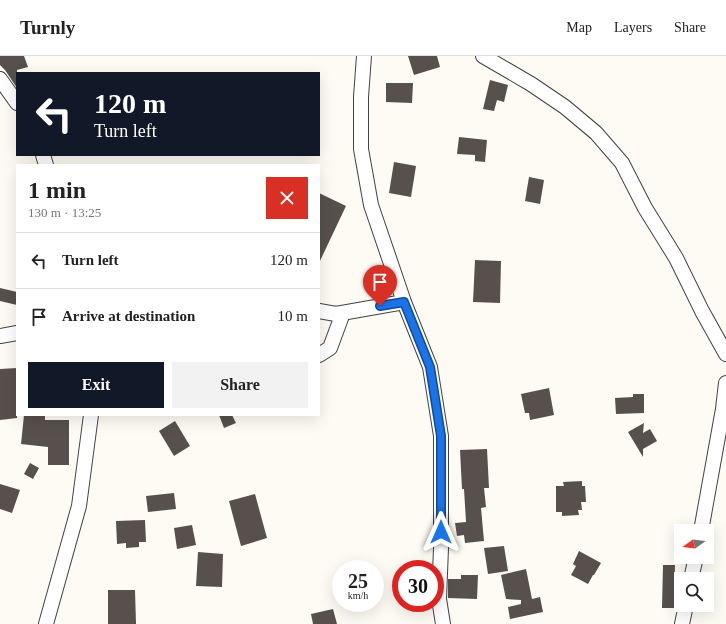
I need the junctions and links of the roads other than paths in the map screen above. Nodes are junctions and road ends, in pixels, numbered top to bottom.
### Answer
1 (364, 56) edge
2 (483, 56) edge
3 (0, 79) edge
4 (16, 102) edge
5 (404, 302) junction
6 (320, 311) edge
7 (344, 313) junction
8 (16, 333) edge
9 (0, 336) edge
10 (320, 354) edge
11 (726, 354) edge
12 (726, 383) edge
13 (725, 408) edge
14 (91, 416) edge
15 (702, 524) edge
16 (685, 612) edge
17 (46, 624) edge
18 (443, 624) edge
19 (682, 624) edge

1 - 5 street
2 - 11 street
3 - 4 street
5 - 7 street
5 - 18 street
6 - 7 street
7 - 10 street
8 - 9 street
12 - 13 street
13 - 15 street
14 - 17 street
16 - 19 street

